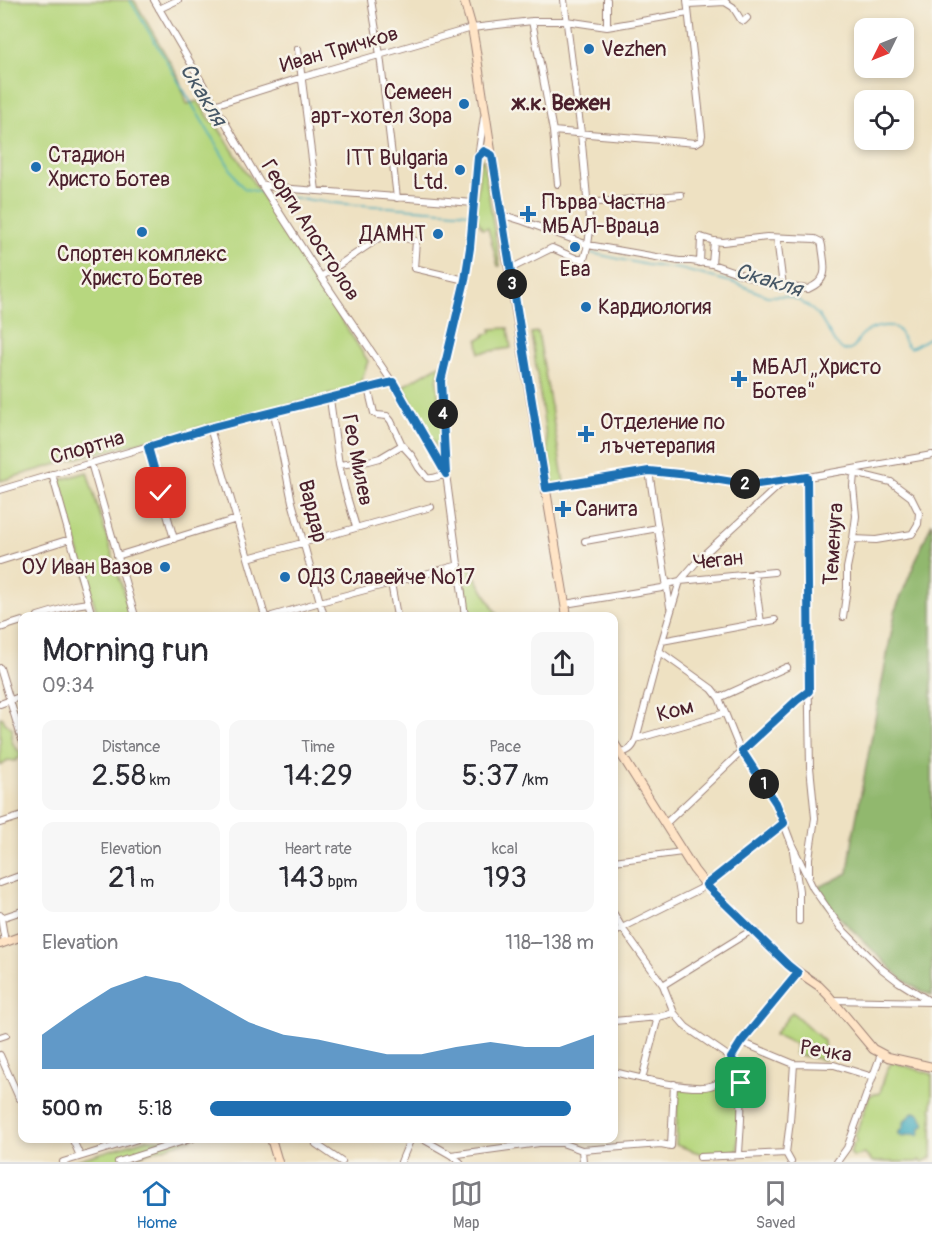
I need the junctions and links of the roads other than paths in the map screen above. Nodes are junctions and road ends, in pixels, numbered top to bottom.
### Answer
1 (154, 0) edge
2 (178, 0) edge
3 (371, 0) edge
4 (464, 0) edge
5 (564, 0) edge
6 (607, 0) edge
7 (725, 1) edge
8 (687, 2) edge
9 (159, 9) junction
10 (688, 13) junction
11 (747, 18) dead end
12 (532, 21) junction
13 (566, 21) junction
14 (607, 27) junction
15 (472, 28) junction
16 (298, 49) dead end
17 (380, 55) junction
18 (303, 77) junction
19 (214, 105) junction
20 (485, 108) junction
21 (552, 131) junction
22 (581, 133) junction
23 (492, 155) junction
24 (478, 157) junction
25 (558, 183) dead end
26 (261, 184) junction
27 (316, 191) junction
28 (681, 195) dead end
29 (397, 198) junction
30 (474, 203) junction
31 (586, 203) junction
32 (501, 217) junction
33 (777, 238) junction
34 (714, 241) junction
35 (588, 246) junction
36 (700, 263) junction
37 (712, 264) junction
38 (510, 269) junction
39 (321, 277) junction
40 (465, 280) junction
41 (783, 286) junction
42 (393, 382) junction
43 (368, 388) junction
44 (330, 399) junction
45 (274, 413) junction
46 (210, 428) junction
47 (402, 445) junction
48 (148, 447) junction
49 (932, 455) edge
50 (91, 463) junction
51 (339, 465) junction
52 (843, 470) junction
53 (649, 471) junction
54 (854, 472) junction
55 (52, 474) junction
56 (446, 474) junction
57 (807, 477) junction
58 (785, 480) junction
59 (546, 488) junction
60 (0, 490) edge
61 (430, 507) dead end
62 (237, 519) junction
63 (356, 527) junction
64 (658, 528) junction
65 (70, 539) junction
66 (174, 539) junction
67 (853, 539) junction
68 (585, 541) dead end
69 (303, 543) junction
70 (117, 556) junction
71 (248, 558) junction
72 (0, 561) edge
73 (459, 565) junction
74 (774, 572) dead end
75 (754, 573) junction
76 (680, 581) junction
77 (391, 583) junction
78 (667, 584) junction
79 (320, 602) junction
80 (87, 603) junction
81 (565, 604) junction
82 (671, 611) junction
83 (51, 612) edge
84 (90, 612) edge
85 (134, 612) edge
86 (264, 612) edge
87 (286, 612) edge
88 (323, 612) edge
89 (396, 612) edge
90 (465, 612) edge
91 (566, 612) edge
92 (843, 617) dead end
93 (775, 620) dead end
94 (18, 622) edge
95 (761, 623) junction
96 (0, 628) edge
97 (662, 640) junction
98 (659, 651) junction
99 (787, 667) dead end
100 (0, 668) edge
101 (809, 691) junction
102 (18, 697) edge
103 (719, 698) junction
104 (10, 700) junction
105 (0, 704) edge
106 (725, 713) junction
107 (18, 723) edge
108 (636, 740) junction
109 (742, 751) junction
110 (618, 755) edge
111 (618, 756) edge
112 (18, 817) edge
113 (0, 823) edge
114 (784, 823) junction
115 (665, 824) junction
116 (792, 845) junction
117 (682, 852) junction
118 (618, 860) edge
119 (18, 876) edge
120 (809, 879) junction
121 (0, 883) edge
122 (706, 885) junction
123 (18, 912) edge
124 (0, 916) edge
125 (618, 921) edge
126 (799, 921) dead end
127 (622, 928) junction
128 (618, 930) edge
129 (752, 930) junction
130 (18, 937) edge
131 (3, 943) edge
132 (798, 973) junction
133 (663, 985) junction
134 (832, 999) junction
135 (931, 1002) edge
136 (674, 1013) junction
137 (658, 1017) junction
138 (618, 1021) edge
139 (741, 1042) junction
140 (880, 1054) junction
141 (0, 1055) edge
142 (731, 1058) junction
143 (794, 1064) junction
144 (932, 1067) edge
145 (738, 1070) junction
146 (618, 1073) edge
147 (873, 1077) junction
148 (642, 1078) junction
149 (674, 1084) junction
150 (18, 1096) edge
151 (74, 1143) edge
152 (124, 1143) edge
153 (177, 1143) edge
154 (273, 1143) edge
155 (409, 1143) edge
156 (429, 1143) edge
157 (539, 1143) edge
158 (566, 1143) edge
159 (602, 1143) edge
160 (316, 1144) dead end
161 (602, 1148) junction
162 (582, 1150) junction
163 (786, 1153) junction
164 (739, 1154) junction
165 (451, 1155) junction
166 (80, 1156) junction
167 (700, 1157) dead end
168 (63, 1162) edge
169 (118, 1162) edge
170 (278, 1162) edge
171 (342, 1162) edge
172 (401, 1162) edge
173 (460, 1162) edge
174 (583, 1162) edge
175 (791, 1162) edge
176 (837, 1162) edge

1 - 9 street, Георги Апостолов
2 - 9 street
3 - 17 street
4 - 15 street
5 - 13 street
6 - 14 street
7 - 8 street
7 - 11 street
8 - 10 street
9 - 19 street, Георги Апостолов
10 - 14 street, Иван Тричков
10 - 22 street
12 - 13 street, Иван Тричков
12 - 15 street, Иван Тричков
12 - 21 street
13 - 14 street, Иван Тричков
13 - 22 street
15 - 17 street, Иван Тричков
15 - 20 street
16 - 18 street
17 - 18 street, Иван Тричков
17 - 29 street
18 - 19 street, Иван Тричков
18 - 27 street
19 - 26 street, Георги Апостолов
20 - 23 street
20 - 24 street
21 - 22 street
21 - 25 street
22 - 31 street
23 - 24 street
23 - 32 street
24 - 30 street
26 - 27 street
26 - 39 street, Георги Апостолов
27 - 29 street
28 - 31 street
29 - 30 street
30 - 40 street
31 - 35 street
32 - 35 street
32 - 38 street
33 - 34 street
33 - 41 street
33 - 41 street
34 - 36 street
34 - 37 street
35 - 36 street
35 - 38 street
36 - 37 street
37 - 41 street
38 - 59 street
39 - 40 street
39 - 42 street, Георги Апостолов
40 - 56 street
42 - 43 street, Спортна
42 - 56 street, Георги Апостолов
43 - 44 street, Спортна
43 - 47 street
44 - 45 street, Спортна
44 - 51 street, Гео Милев
45 - 46 street, Спортна
45 - 69 street, Вардар
46 - 48 street, Спортна
46 - 62 street
47 - 51 street
47 - 56 street
48 - 50 street, Спортна
48 - 66 street
49 - 52 street
50 - 55 street, Спортна
50 - 70 street
51 - 63 street, Гео Милев
52 - 54 street
52 - 57 street
53 - 58 street
53 - 59 street
53 - 64 street
54 - 67 street, Теменуга
54 - 67 street
55 - 60 street, Спортна
55 - 65 street
56 - 73 street
57 - 58 street
57 - 101 street
58 - 76 street
59 - 81 street
61 - 63 street
62 - 66 street
62 - 71 street
63 - 69 street
64 - 68 street
64 - 78 street
65 - 72 street
65 - 80 street
66 - 70 street
67 - 92 street, Теменуга
69 - 71 street
69 - 79 street, Вардар
70 - 85 street
71 - 86 street
73 - 77 street
73 - 90 street
74 - 75 street, Чеган
75 - 76 street, Чеган
75 - 95 street
76 - 78 street, Чеган
76 - 82 street
77 - 79 street
77 - 89 street
78 - 81 street, Чеган
78 - 82 street
79 - 87 street
79 - 88 street, Вардар
80 - 83 street
80 - 84 street
81 - 91 street
82 - 97 street
93 - 95 street
94 - 96 street
95 - 97 street
97 - 98 street
98 - 103 street
98 - 108 street
99 - 103 street
100 - 104 street
101 - 109 street
101 - 120 street
102 - 104 street
103 - 106 street
104 - 105 street
104 - 107 street
106 - 108 street, Ком
106 - 109 street
108 - 110 street
109 - 114 street
109 - 115 street
111 - 115 street
112 - 113 street
114 - 116 street
114 - 122 street
115 - 117 street
116 - 120 street
116 - 126 street
117 - 118 street
117 - 122 street
119 - 121 street
120 - 135 street
122 - 127 street
122 - 129 street
123 - 124 street
124 - 131 street
125 - 127 street
127 - 128 street
127 - 133 street
129 - 132 street
129 - 133 street
130 - 131 street
132 - 134 street
132 - 139 street
133 - 136 street
134 - 135 street
134 - 140 street
136 - 137 street
136 - 142 street
137 - 138 street
137 - 148 street
139 - 142 street
139 - 143 street, Речка
140 - 144 street
140 - 147 street
141 - 150 street
142 - 145 street
143 - 147 street, Речка
143 - 163 street
145 - 149 street
145 - 164 street
146 - 148 street
147 - 176 street
148 - 149 street
149 - 161 street
151 - 166 street
152 - 166 street
153 - 169 street
154 - 170 street
155 - 172 street
156 - 165 street
157 - 165 street
158 - 162 street
159 - 161 street
160 - 171 street
161 - 162 street
162 - 174 street
163 - 164 street
163 - 175 street
164 - 167 street
165 - 173 street
166 - 168 street

